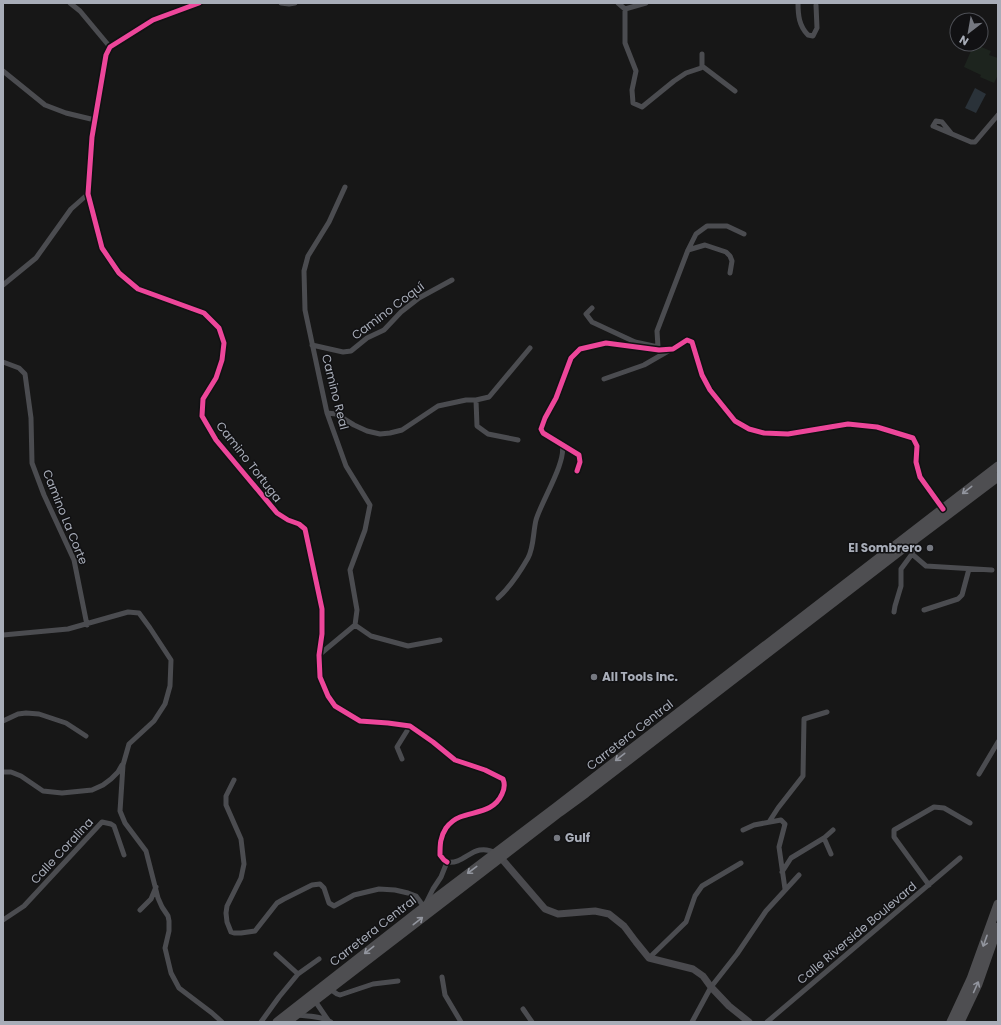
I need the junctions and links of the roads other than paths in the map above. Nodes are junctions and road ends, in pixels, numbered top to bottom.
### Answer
1 (70, 3) edge
2 (199, 3) edge
3 (281, 3) edge
4 (295, 3) edge
5 (618, 3) edge
6 (646, 3) edge
7 (798, 3) edge
8 (816, 5) dead end
9 (624, 9) junction
10 (110, 47) junction
11 (702, 54) dead end
12 (702, 66) junction
13 (3, 71) edge
14 (735, 91) dead end
15 (998, 115) edge
16 (95, 120) junction
17 (951, 133) dead end
18 (345, 187) dead end
19 (88, 194) junction
20 (744, 234) dead end
21 (688, 250) junction
22 (730, 273) dead end
23 (452, 280) dead end
24 (3, 285) edge
25 (592, 308) dead end
26 (312, 345) junction
27 (530, 348) dead end
28 (658, 348) junction
29 (673, 349) junction
30 (3, 362) edge
31 (604, 380) dead end
32 (476, 400) junction
33 (327, 413) junction
34 (518, 440) dead end
35 (562, 445) junction
36 (998, 466) edge
37 (577, 471) dead end
38 (998, 477) edge
39 (943, 509) junction
40 (917, 538) junction
41 (912, 554) junction
42 (968, 569) junction
43 (992, 570) dead end
44 (498, 598) dead end
45 (924, 610) dead end
46 (894, 612) dead end
47 (355, 624) junction
48 (87, 625) junction
49 (3, 635) edge
50 (440, 640) dead end
51 (319, 655) junction
52 (827, 712) dead end
53 (3, 721) edge
54 (410, 726) junction
55 (86, 736) dead end
56 (998, 742) edge
57 (402, 758) dead end
58 (123, 765) junction
59 (3, 772) edge
60 (978, 774) dead end
61 (234, 780) dead end
62 (769, 822) junction
63 (970, 823) dead end
64 (743, 830) dead end
65 (833, 830) dead end
66 (824, 838) junction
67 (831, 854) dead end
68 (124, 855) dead end
69 (498, 855) junction
70 (960, 858) dead end
71 (447, 862) junction
72 (741, 863) dead end
73 (782, 872) junction
74 (799, 875) dead end
75 (929, 885) junction
76 (156, 887) junction
77 (785, 890) junction
78 (998, 904) edge
79 (424, 907) junction
80 (140, 910) dead end
81 (3, 920) edge
82 (998, 927) edge
83 (276, 954) dead end
84 (649, 958) junction
85 (319, 959) dead end
86 (298, 974) junction
87 (442, 977) dead end
88 (398, 981) dead end
89 (711, 987) junction
90 (330, 989) junction
91 (315, 1001) junction
92 (523, 1009) dead end
93 (296, 1015) junction
94 (331, 1021) edge
95 (222, 1022) edge
96 (261, 1022) edge
97 (277, 1022) edge
98 (288, 1022) edge
99 (461, 1022) edge
100 (532, 1022) edge
101 (692, 1022) edge
102 (749, 1022) edge
103 (767, 1022) edge
104 (951, 1022) edge
105 (960, 1022) edge

1 - 10 street
2 - 10 street
3 - 4 street
5 - 9 street
6 - 9 street
7 - 8 street
9 - 12 street
10 - 16 street, Camino Tortuga
11 - 12 street
12 - 14 street
13 - 16 street
15 - 17 street
16 - 19 street, Camino Tortuga
18 - 26 street, Camino Real
19 - 24 street
19 - 51 street, Camino Tortuga
20 - 21 street
21 - 22 street
21 - 28 street
23 - 26 street, Camino Coquí
25 - 28 street
26 - 33 street, Camino Real
27 - 32 street
28 - 29 street
28 - 35 street
29 - 31 street
29 - 39 street
30 - 48 street, Camino La Corte
32 - 33 street
32 - 34 street
33 - 47 street, Camino Real
35 - 37 street
35 - 44 street
36 -> 39 highway, Carretera Central
38 - 40 highway, Carretera Central
39 -> 69 highway, Carretera Central
40 - 41 street
40 - 69 highway, Carretera Central
41 - 42 street
41 - 46 street
42 - 43 street
42 - 45 street
47 - 50 street
47 - 51 street
48 - 49 street
48 - 58 street
51 - 54 street, Camino Tortuga
52 - 62 street
53 - 55 street
54 - 57 street
54 - 71 street, Camino Tortuga
56 - 60 street
58 - 59 street
58 - 76 street
61 - 79 street
62 - 64 street
62 - 73 street
63 - 75 street
65 - 66 street
66 - 67 street
66 - 73 street
68 - 81 street, Calle Coralina
69 - 71 street
69 -> 79 highway, Carretera Central
69 - 84 street
90 -> 69 highway, Carretera Central
70 - 75 street, Calle Riverside Boulevard
71 - 79 street
72 - 84 street
73 - 77 street
74 - 77 street
75 - 103 street, Calle Riverside Boulevard
76 - 80 street
76 - 95 street
77 - 89 street
78 -> 104 highway
79 -> 97 highway, Carretera Central
105 -> 82 highway
83 - 86 street
84 - 89 street
85 - 86 street
86 - 96 street
87 - 99 street
88 - 90 street
89 - 101 street
89 - 102 street
90 - 91 highway, Carretera Central
91 - 93 highway, Carretera Central
91 - 94 street
92 - 100 street
93 - 94 street
93 - 98 highway, Carretera Central

